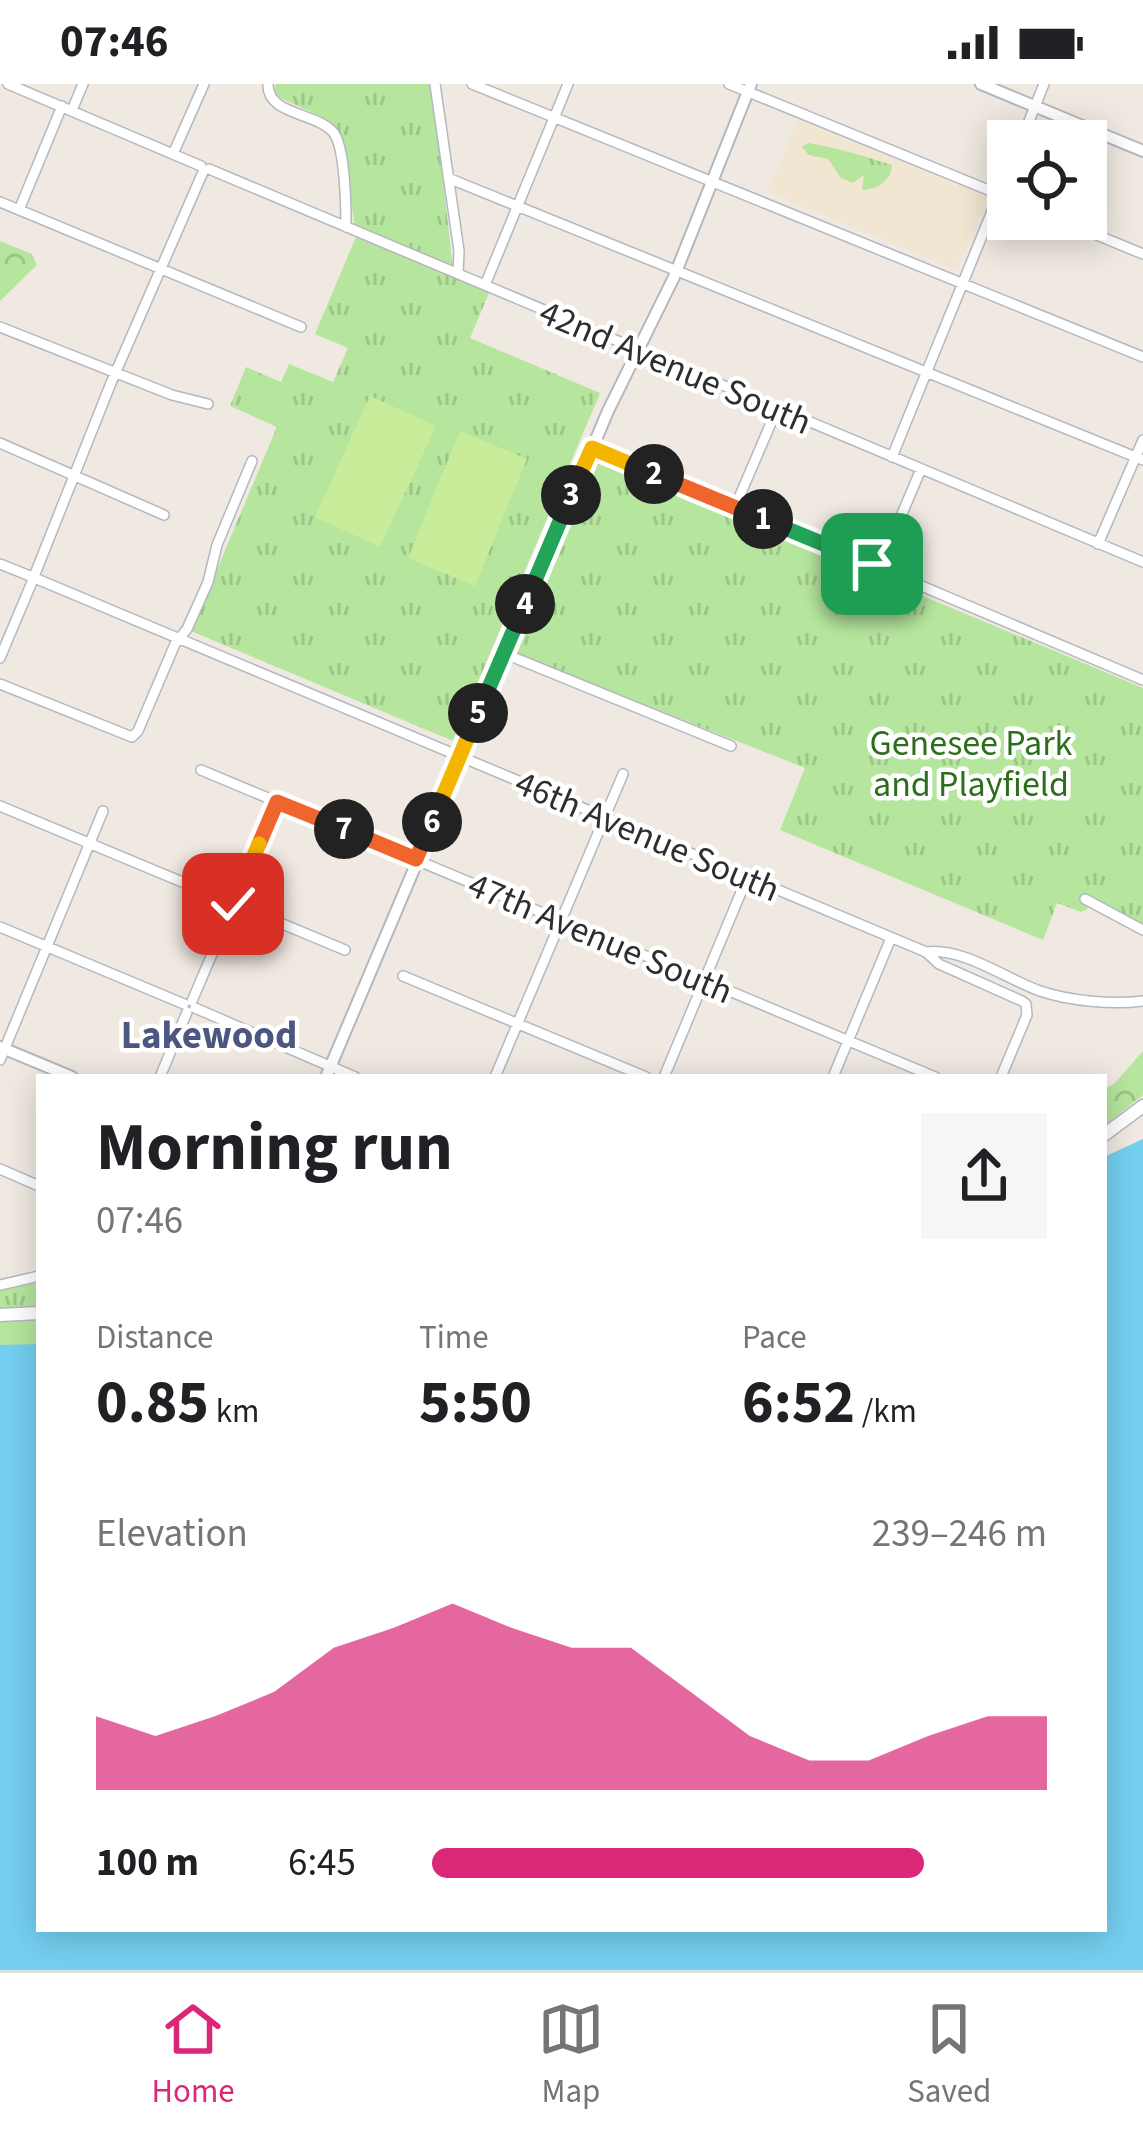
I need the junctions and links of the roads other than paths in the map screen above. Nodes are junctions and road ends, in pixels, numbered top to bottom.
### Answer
1 (8, 84) edge
2 (83, 84) edge
3 (203, 84) edge
4 (435, 84) edge
5 (472, 84) edge
6 (568, 84) edge
7 (729, 84) edge
8 (981, 84) edge
9 (1044, 84) edge
10 (750, 88) edge
11 (268, 89) edge
12 (1035, 106) junction
13 (67, 108) junction
14 (555, 116) junction
15 (1029, 120) edge
16 (1143, 151) edge
17 (173, 154) junction
18 (204, 169) junction
19 (448, 178) junction
20 (713, 181) junction
21 (987, 189) edge
22 (0, 202) edge
23 (518, 204) junction
24 (19, 210) junction
25 (346, 226) junction
26 (987, 231) edge
27 (1107, 239) edge
28 (1143, 254) edge
29 (162, 269) junction
30 (677, 270) junction
31 (458, 274) junction
32 (963, 283) junction
33 (485, 285) junction
34 (0, 327) edge
35 (302, 327) dead end
36 (639, 351) junction
37 (1143, 357) edge
38 (927, 373) junction
39 (117, 374) junction
40 (208, 404) dead end
41 (777, 410) junction
42 (1143, 440) edge
43 (0, 442) edge
44 (592, 448) junction
45 (892, 457) junction
46 (1139, 459) edge
47 (252, 461) dead end
48 (920, 469) junction
49 (75, 476) junction
50 (735, 507) junction
51 (164, 514) dead end
52 (1098, 544) junction
53 (1143, 562) edge
54 (0, 564) edge
55 (879, 565) junction
56 (34, 578) junction
57 (178, 639) junction
58 (503, 653) junction
59 (0, 658) edge
60 (1143, 680) edge
61 (0, 684) edge
62 (731, 746) dead end
63 (459, 756) junction
64 (201, 770) dead end
65 (623, 774) dead end
66 (277, 802) junction
67 (0, 806) edge
68 (103, 811) dead end
69 (604, 818) junction
70 (91, 844) junction
71 (416, 859) junction
72 (747, 878) junction
73 (1084, 899) dead end
74 (233, 904) junction
75 (561, 920) junction
76 (0, 927) edge
77 (1143, 930) edge
78 (891, 938) junction
79 (47, 946) junction
80 (345, 950) dead end
81 (926, 952) junction
82 (403, 976) dead end
83 (704, 980) junction
84 (1143, 1001) edge
85 (190, 1006) junction
86 (518, 1024) junction
87 (848, 1041) junction
88 (2, 1052) edge
89 (328, 1072) edge
90 (64, 1074) edge
91 (161, 1074) edge
92 (496, 1074) edge
93 (639, 1074) edge
94 (665, 1074) edge
95 (834, 1074) edge
96 (928, 1074) edge
97 (1002, 1074) edge
98 (1143, 1106) edge
99 (1107, 1133) edge
100 (0, 1169) edge
101 (36, 1185) edge
102 (36, 1277) edge
103 (0, 1285) edge
104 (36, 1312) edge
105 (0, 1315) edge

1 - 13 street, 42nd Avenue South
2 - 13 street
3 - 17 street
4 - 19 street
5 - 14 street
6 - 14 street
7 - 10 street
8 - 12 street
9 - 12 street
10 - 20 street
10 - 21 street
11 - 25 street
12 - 15 street
12 - 16 street
13 - 17 street, 42nd Avenue South
13 - 24 street
14 - 20 street
14 - 23 street
17 - 18 street, 42nd Avenue South
18 - 25 street, 42nd Avenue South
18 - 29 street
19 - 23 street
19 - 31 street
20 - 30 street
20 - 32 street
22 - 24 street
23 - 30 street
23 - 33 street
24 - 29 street
25 - 31 street, 42nd Avenue South
26 - 32 street
27 - 28 street
29 - 35 street
29 - 39 street
30 - 36 street
30 - 38 street
31 - 33 street, 42nd Avenue South
32 - 37 street
32 - 38 street
33 - 36 street, 42nd Avenue South
34 - 39 street
36 - 41 street, 42nd Avenue South
36 - 44 street
38 - 45 street
38 - 46 street
39 - 40 street
39 - 49 street
41 - 45 street, 42nd Avenue South
41 - 50 street
42 - 46 street
43 - 49 street
44 - 50 street
44 - 58 street
45 - 48 street, 42nd Avenue South
46 - 52 street
47 - 57 street
48 - 52 street, 42nd Avenue South
48 - 55 street
49 - 51 street
49 - 56 street
50 - 55 street
52 - 53 street, 42nd Avenue South
54 - 56 street, 46th Avenue South
55 - 60 street
56 - 57 street, 46th Avenue South
56 - 59 street
57 - 61 street
57 - 63 street, 46th Avenue South
58 - 62 street
58 - 63 street
63 - 69 street, 46th Avenue South
63 - 71 street
64 - 66 street, 47th Avenue South
65 - 69 street
66 - 71 street, 47th Avenue South
66 - 74 street
67 - 70 street
68 - 70 street
69 - 72 street, 46th Avenue South
69 - 75 street
70 - 74 street
70 - 79 street
71 - 75 street, 47th Avenue South
71 - 89 street
72 - 78 street, 46th Avenue South
72 - 83 street
73 - 77 street
74 - 80 street
74 - 85 street
75 - 83 street, 47th Avenue South
75 - 86 street
76 - 79 street
78 - 81 street, 46th Avenue South
78 - 87 street
79 - 85 street
79 - 88 street
81 - 84 street, 46th Avenue South
81 - 97 street, 46th Avenue South
82 - 86 street
83 - 87 street, 47th Avenue South
83 - 94 street
85 - 89 street
85 - 91 street
86 - 92 street
86 - 93 street
87 - 95 street
87 - 96 street, 47th Avenue South
88 - 90 street
98 - 99 main road
100 - 101 street
102 - 103 street
104 - 105 main road

